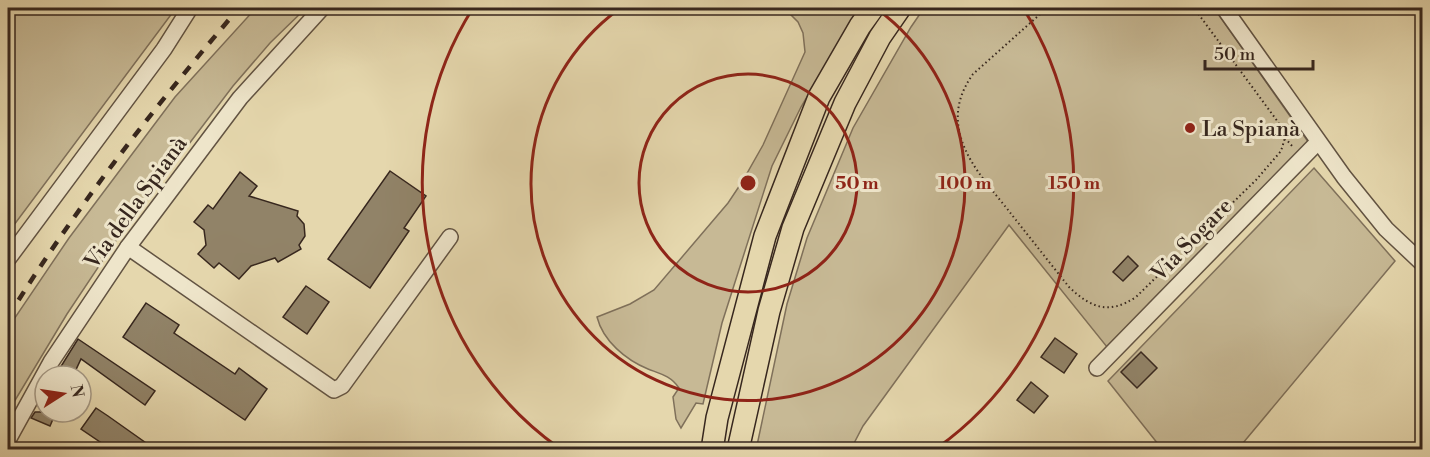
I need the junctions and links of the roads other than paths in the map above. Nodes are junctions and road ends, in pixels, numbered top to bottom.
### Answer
1 (190, 8) edge
2 (322, 8) edge
3 (873, 8) edge
4 (900, 8) edge
5 (1224, 8) edge
6 (1318, 142) junction
7 (450, 237) dead end
8 (128, 247) junction
9 (8, 259) edge
10 (1422, 263) edge
11 (768, 311) junction
12 (1097, 368) dead end
13 (8, 440) edge
14 (712, 450) edge
15 (738, 450) edge
16 (746, 450) edge

1 - 9 street
2 - 8 street, Via della Spianà
3 - 14 highway
4 - 11 highway
5 - 6 street
6 - 10 street
6 - 12 street, Via Sogare
7 - 8 street
8 - 13 street, Via della Spianà
11 - 15 highway
11 - 16 highway

